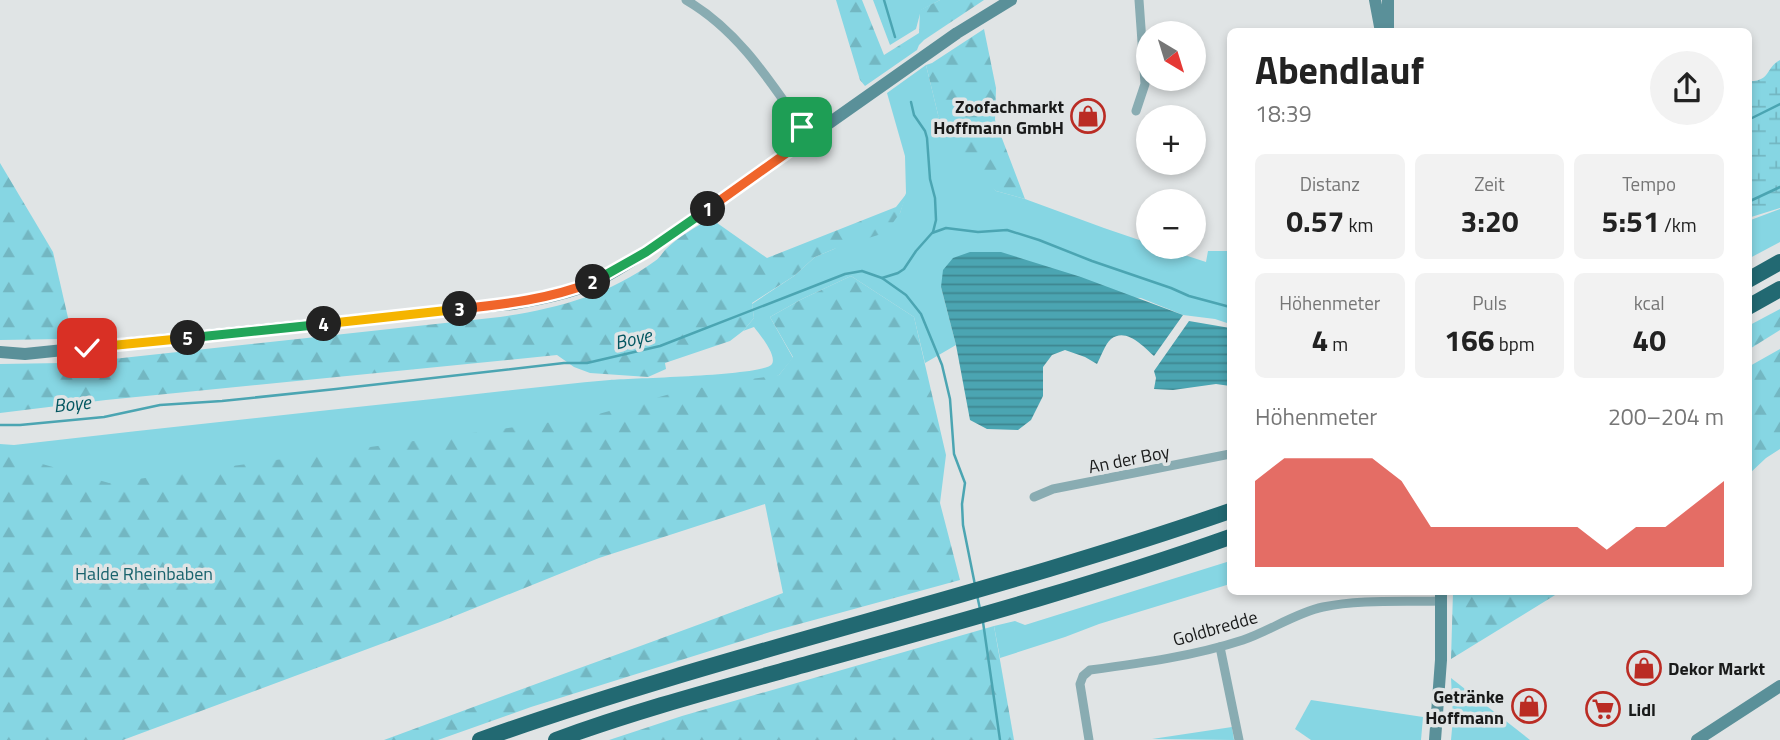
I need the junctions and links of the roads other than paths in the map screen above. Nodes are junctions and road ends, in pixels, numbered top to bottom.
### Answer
1 (686, 0) edge
2 (1011, 0) edge
3 (1139, 0) edge
4 (1375, 0) edge
5 (1388, 0) edge
6 (1380, 28) edge
7 (1388, 28) edge
8 (1138, 105) edge
9 (809, 137) junction
10 (1780, 262) edge
11 (1752, 278) edge
12 (1780, 289) edge
13 (1752, 305) edge
14 (0, 352) edge
15 (1227, 455) edge
16 (1034, 497) dead end
17 (1227, 512) edge
18 (1227, 538) edge
19 (1441, 596) edge
20 (1220, 647) junction
21 (1780, 686) edge
22 (480, 740) edge
23 (555, 740) edge
24 (1088, 740) edge
25 (1239, 740) edge
26 (1435, 740) edge
27 (1697, 740) edge

1 - 9 street
2 - 9 street
3 - 8 street
4 - 6 street
5 - 7 street
9 - 14 street
10 - 11 highway
12 - 13 highway
15 - 16 street, An der Boy
17 - 22 highway
18 - 23 highway
19 - 20 street, Goldbredde
19 - 26 street
20 - 24 street, Goldbredde
20 - 25 street
21 - 27 street

